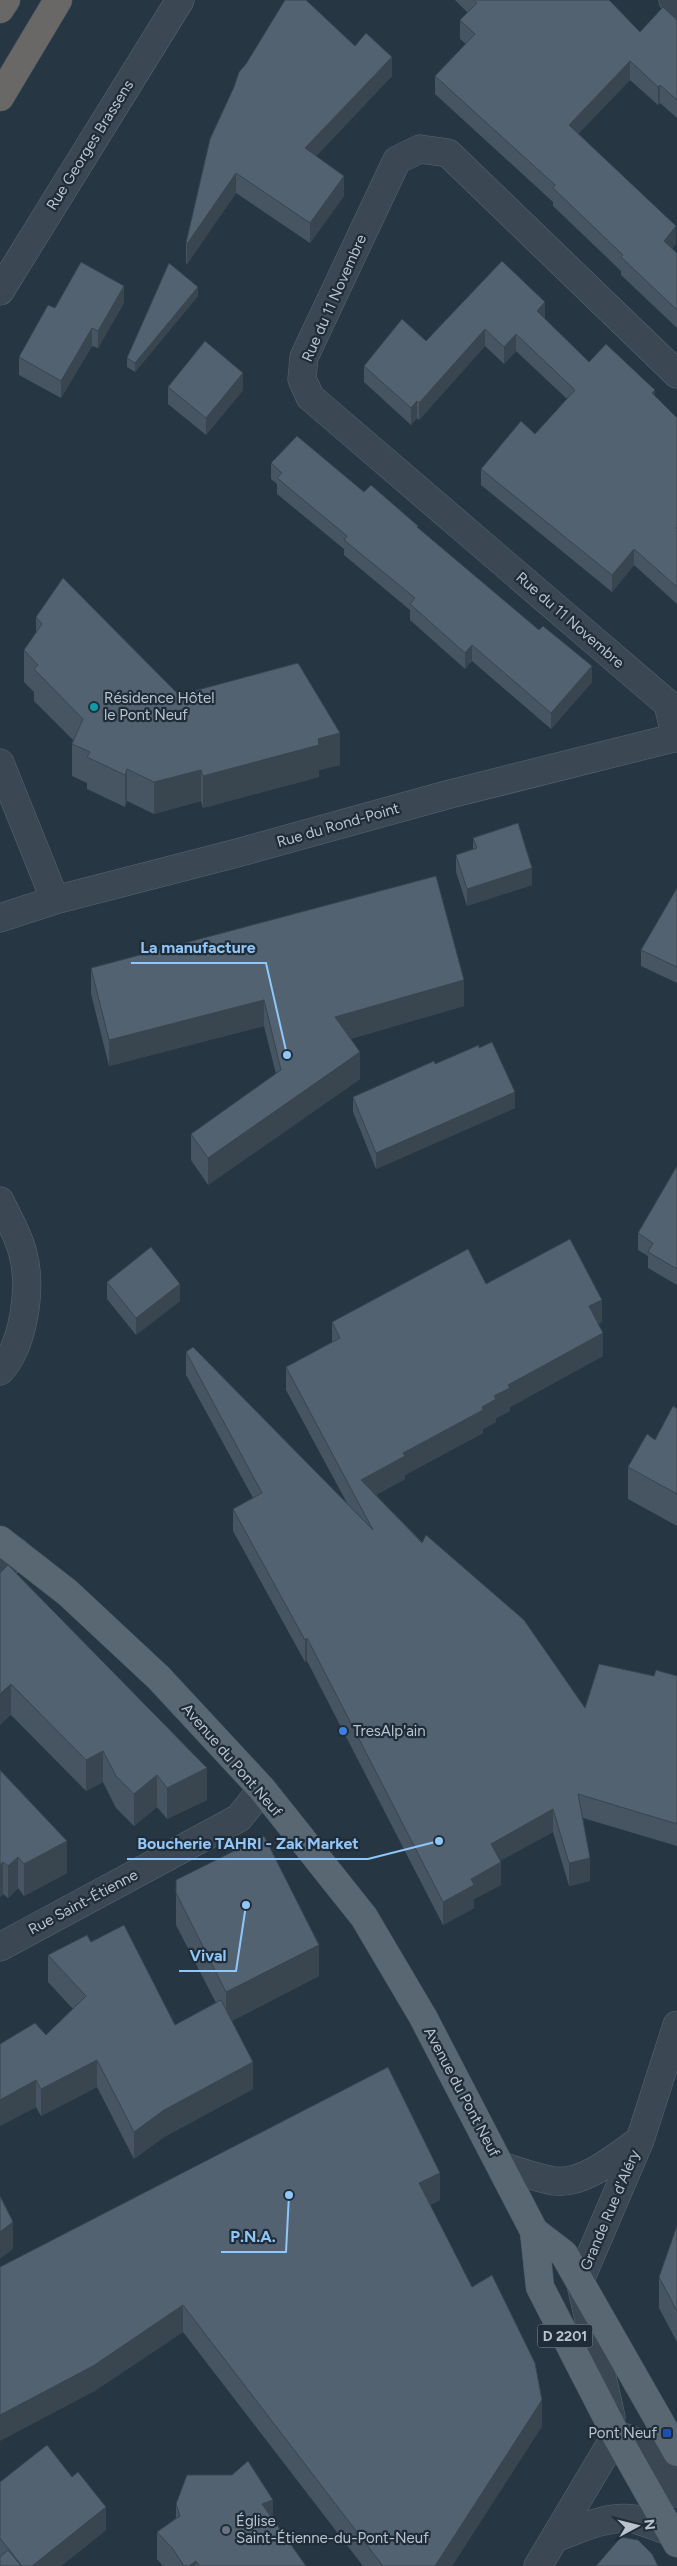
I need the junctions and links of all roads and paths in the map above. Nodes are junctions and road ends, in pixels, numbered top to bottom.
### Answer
1 (6, 0) edge
2 (58, 0) edge
3 (180, 0) edge
4 (673, 0) edge
5 (677, 4) edge
6 (0, 8) edge
7 (0, 96) edge
8 (0, 291) edge
9 (677, 374) edge
10 (676, 737) edge
11 (0, 763) edge
12 (55, 900) junction
13 (0, 918) edge
14 (0, 1201) edge
15 (0, 1371) edge
16 (5, 1554) edge
17 (262, 1789) junction
18 (0, 1947) edge
19 (677, 2025) edge
20 (640, 2140) junction
21 (501, 2166) junction
22 (534, 2231) junction
23 (580, 2280) junction
24 (616, 2435) junction
25 (677, 2452) edge
26 (677, 2493) edge
27 (555, 2538) junction
28 (674, 2538) edge
29 (538, 2566) edge

1 - 6 highway
2 - 7 highway
3 - 8 street, Rue Georges Brassens
4 - 5 street
9 - 10 street, Rue du 11 Novembre
10 - 12 street, Rue du Rond-Point
11 - 12 street
12 - 13 street, Rue du Rond-Point
14 - 15 street
16 - 17 main road, Avenue du Pont Neuf / D 2201
17 - 18 street, Rue Saint-Étienne
17 - 21 main road, Avenue du Pont Neuf / D 2201
19 - 20 street, Grande Rue d'Aléry
20 - 21 street, Grande Rue d'Aléry
20 - 23 street, Grande Rue d'Aléry
21 - 22 main road, Avenue du Pont Neuf / D 2201
22 - 23 main road, Avenue du Pont Neuf / D 2201
22 - 24 main road, Avenue du Pont Neuf / D 2201
23 - 24 street, Avenue du Pont Neuf
23 - 25 main road, Avenue du Pont Neuf / D 2201
24 - 26 street
24 - 27 street
24 - 28 main road, Avenue du Pont Neuf / D 2201
27 - 28 street
27 - 29 street

